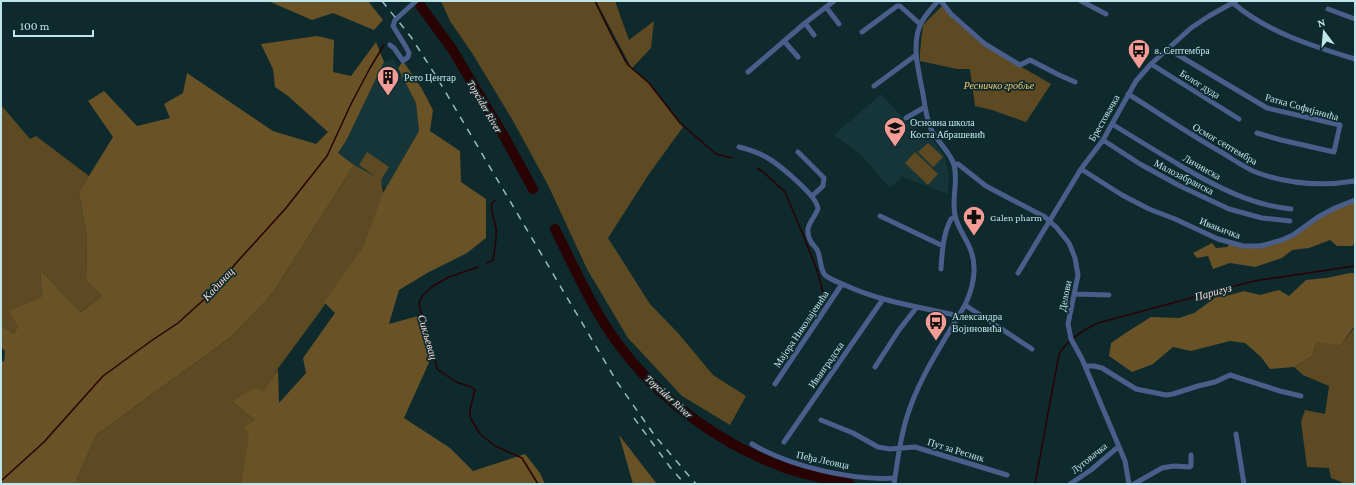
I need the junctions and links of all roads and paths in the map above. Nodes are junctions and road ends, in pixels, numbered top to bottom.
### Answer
1 (416, 1) edge
2 (834, 1) edge
3 (940, 1) edge
4 (1080, 1) edge
5 (1235, 2) edge
6 (826, 7) junction
7 (1328, 9) dead end
8 (1106, 14) dead end
9 (1355, 19) edge
10 (805, 23) junction
11 (839, 24) dead end
12 (920, 24) junction
13 (862, 32) dead end
14 (814, 35) dead end
15 (784, 41) junction
16 (390, 45) dead end
17 (1168, 49) junction
18 (916, 55) junction
19 (798, 57) dead end
20 (1355, 59) edge
21 (1151, 64) junction
22 (748, 72) dead end
23 (1076, 82) dead end
24 (874, 86) dead end
25 (1128, 94) junction
26 (925, 107) junction
27 (906, 118) dead end
28 (1239, 119) dead end
29 (1112, 124) junction
30 (1257, 132) dead end
31 (1103, 140) junction
32 (739, 147) dead end
33 (798, 152) dead end
34 (954, 164) junction
35 (1081, 169) junction
36 (1355, 181) edge
37 (812, 196) junction
38 (1355, 200) edge
39 (1291, 209) dead end
40 (880, 216) dead end
41 (955, 217) junction
42 (1050, 220) junction
43 (1290, 221) dead end
44 (943, 246) junction
45 (941, 269) dead end
46 (1018, 273) dead end
47 (842, 284) junction
48 (1075, 294) junction
49 (1109, 295) dead end
50 (883, 299) junction
51 (965, 305) junction
52 (917, 306) junction
53 (958, 316) junction
54 (1032, 348) dead end
55 (1085, 366) junction
56 (875, 367) dead end
57 (775, 384) dead end
58 (1301, 396) dead end
59 (821, 420) dead end
60 (1236, 434) dead end
61 (784, 442) dead end
62 (752, 444) dead end
63 (1118, 447) junction
64 (900, 448) junction
65 (1191, 455) dead end
66 (1007, 475) dead end
67 (895, 481) edge
68 (1070, 484) edge
69 (1129, 484) edge
70 (1134, 484) edge
71 (1244, 484) edge

1 - 16 street
2 - 6 street
3 - 12 street
3 - 23 street
4 - 8 street
5 - 17 street, Брестовачка
5 - 20 street
6 - 10 street
6 - 11 street
7 - 9 street
10 - 14 street
10 - 15 street
12 - 13 street
12 - 18 street
15 - 19 street
15 - 22 street
17 - 21 street, Брестовачка
17 - 30 street, Ратка Софијанића
18 - 24 street
18 - 26 street
21 - 25 street, Брестовачка
21 - 28 street, Белог дуда
25 - 29 street, Брестовачка
25 - 36 street, Осмог септембра
26 - 27 street
26 - 34 street
29 - 31 street, Брестовачка
29 - 39 street, Личинска
31 - 35 street, Брестовачка
31 - 43 street, Малозабранска
32 - 37 street
33 - 37 street
34 - 41 street
34 - 42 street, Делови
35 - 38 street, Ивањичка
35 - 42 street, Брестовачка
37 - 47 street
40 - 44 street
41 - 44 street
41 - 51 street
42 - 46 street, Брестовачка
42 - 48 street, Делови
44 - 45 street
47 - 50 street
47 - 57 street, Мајора Николајевића
48 - 49 street
48 - 55 street, Делови
50 - 52 street
50 - 61 street, Иванградска
51 - 53 street
51 - 54 street
52 - 53 street
52 - 56 street
53 - 64 street
55 - 58 street
55 - 63 street, Делови
59 - 64 street, Пут за Ресник
60 - 71 street
62 - 67 street, Пеђа Леовца
63 - 68 street, Луговачка
63 - 69 street, Делови
64 - 66 street, Пут за Ресник
64 - 67 street
65 - 70 street

